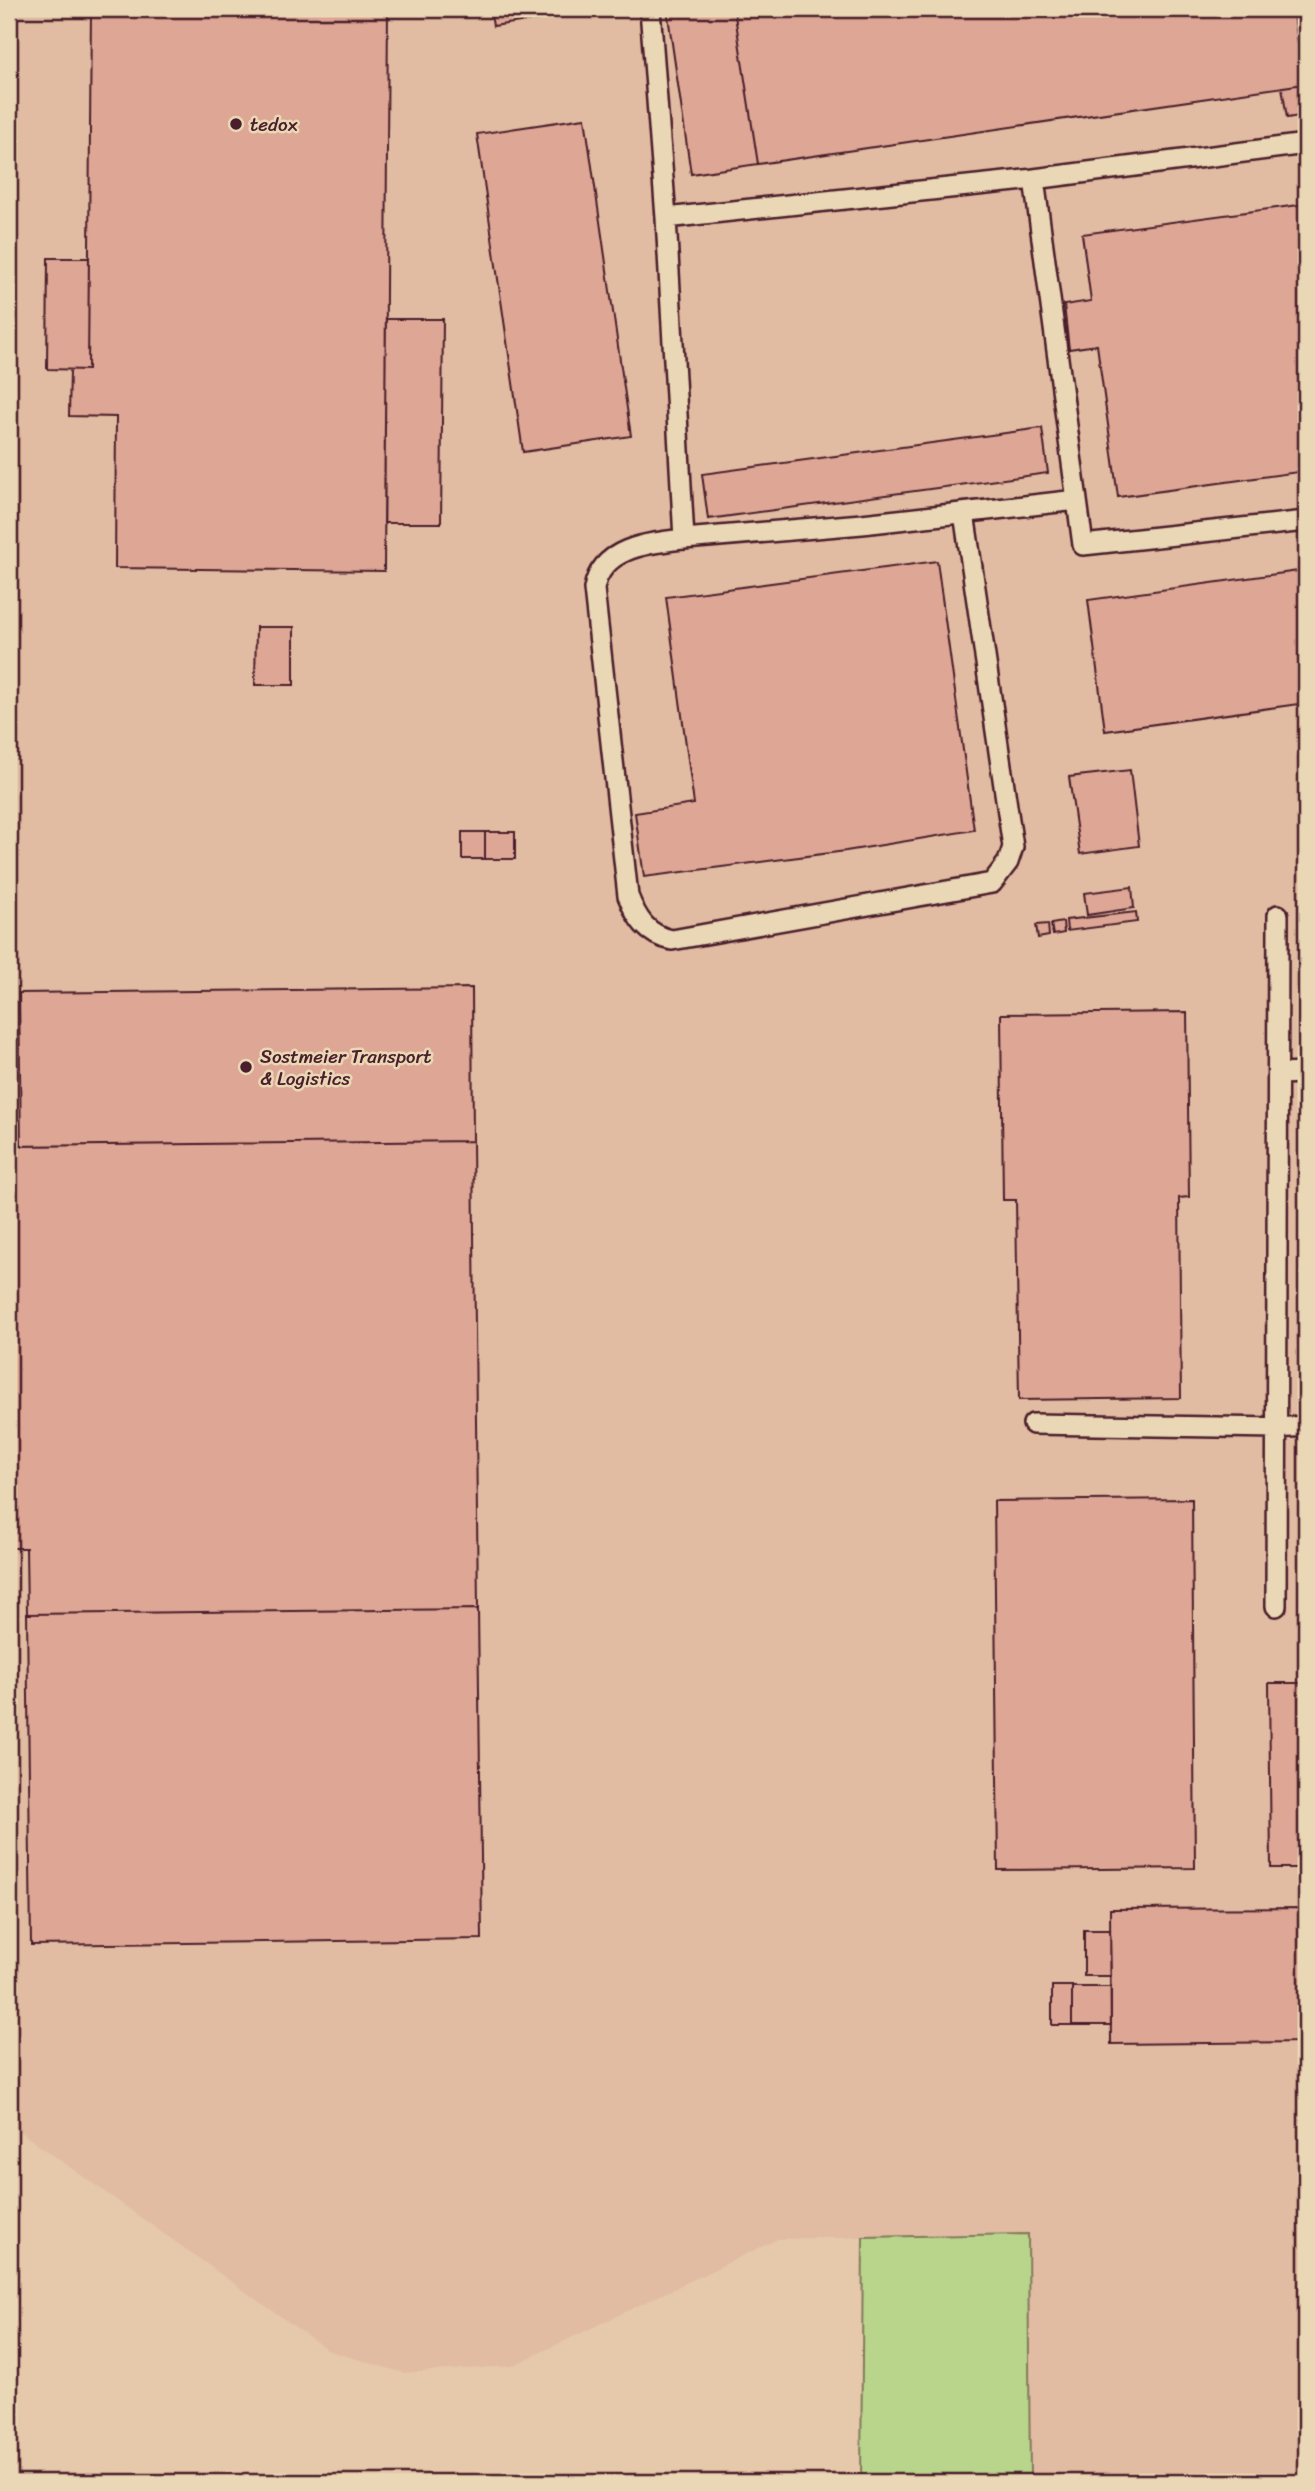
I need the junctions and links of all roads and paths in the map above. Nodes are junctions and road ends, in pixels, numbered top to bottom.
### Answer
1 (650, 9) edge
2 (1306, 144) edge
3 (1034, 179) junction
4 (666, 218) junction
5 (1077, 500) junction
6 (964, 513) junction
7 (1306, 521) edge
8 (684, 539) junction
9 (1279, 915) dead end
10 (1306, 1073) edge
11 (1278, 1074) junction
12 (1032, 1424) dead end
13 (1306, 1426) edge
14 (1277, 1428) junction
15 (1276, 1606) dead end

1 - 4 lane
2 - 3 lane
3 - 4 lane
3 - 5 lane
4 - 8 lane
5 - 6 lane
5 - 7 lane
6 - 8 lane
6 - 8 lane
9 - 11 lane
10 - 11 lane
11 - 14 lane
12 - 14 lane
13 - 14 lane
14 - 15 lane

